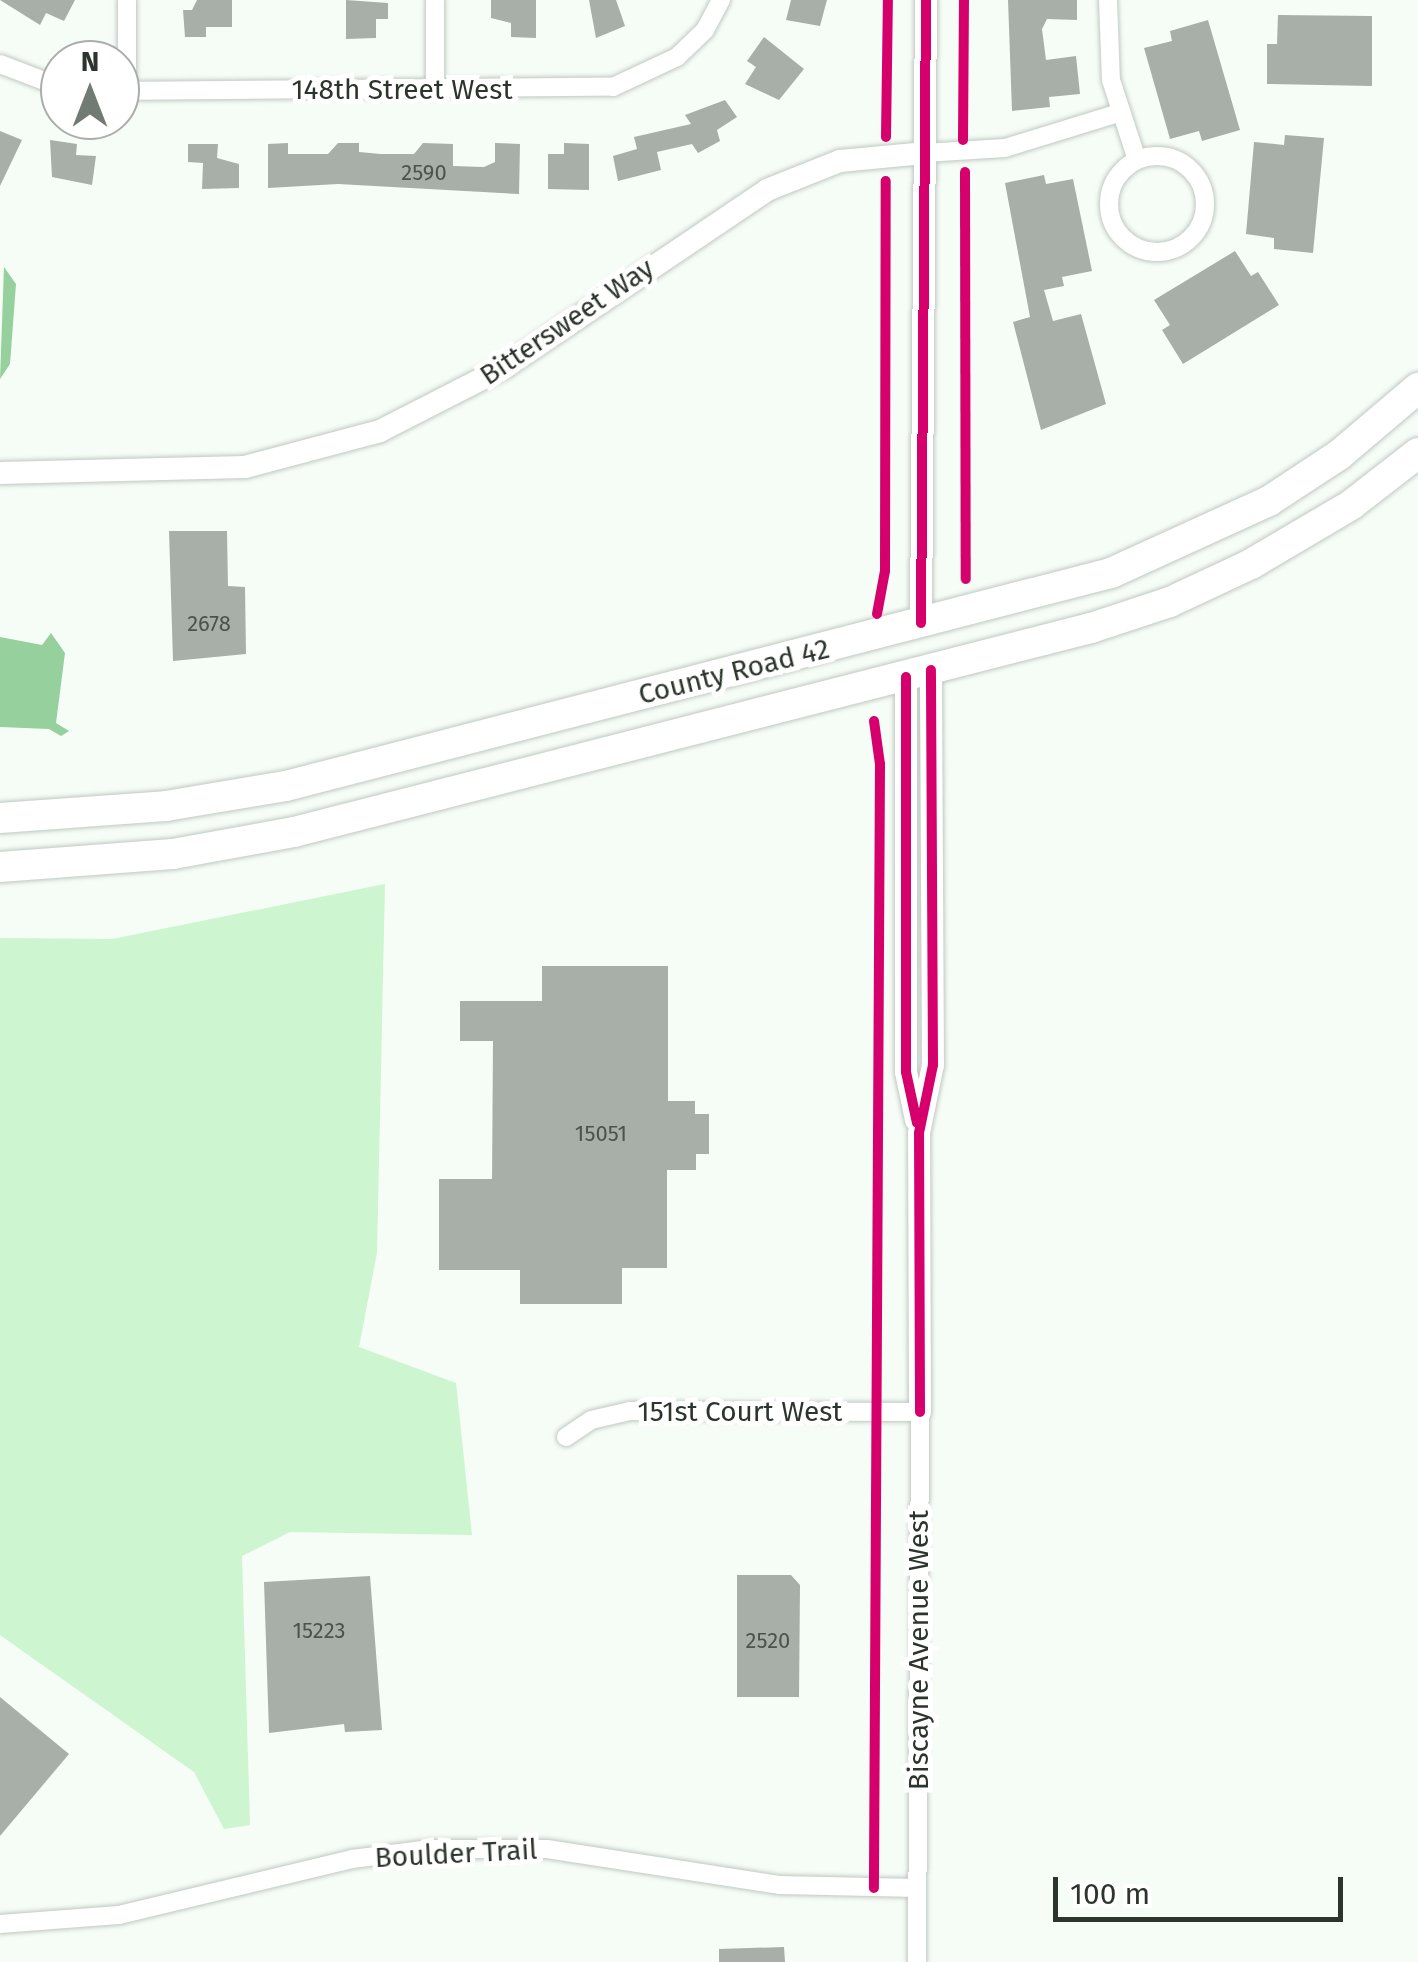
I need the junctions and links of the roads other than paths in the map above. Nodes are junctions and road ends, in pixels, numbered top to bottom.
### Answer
1 (126, 0) edge
2 (435, 0) edge
3 (720, 0) edge
4 (926, 0) edge
5 (1108, 0) edge
6 (125, 40) edge
7 (0, 64) edge
8 (40, 79) edge
9 (434, 90) junction
10 (140, 91) edge
11 (1119, 113) junction
12 (924, 152) junction
13 (1138, 160) junction
14 (1418, 388) edge
15 (1418, 452) edge
16 (0, 472) edge
17 (921, 623) junction
18 (918, 673) junction
19 (0, 818) edge
20 (0, 867) edge
21 (920, 1412) junction
22 (566, 1436) dead end
23 (917, 1888) junction
24 (0, 1924) edge
25 (917, 1962) edge

1 - 6 street
2 - 9 street
3 - 9 street, 148th Street West
4 - 12 street
5 - 11 street
7 - 8 street
9 - 10 street, 148th Street West
11 - 12 street, Bittersweet Way
11 - 13 street
12 - 16 street, Bittersweet Way
12 - 17 street
13 - 13 street
14 - 17 highway, County Road 42
15 - 18 highway, County Road 42
17 - 19 highway, County Road 42
18 - 20 highway, County Road 42
18 - 21 street
21 - 22 street, 151st Court West
21 - 23 street, Biscayne Avenue West
23 - 24 street, Boulder Trail
23 - 25 street, Biscayne Avenue West

